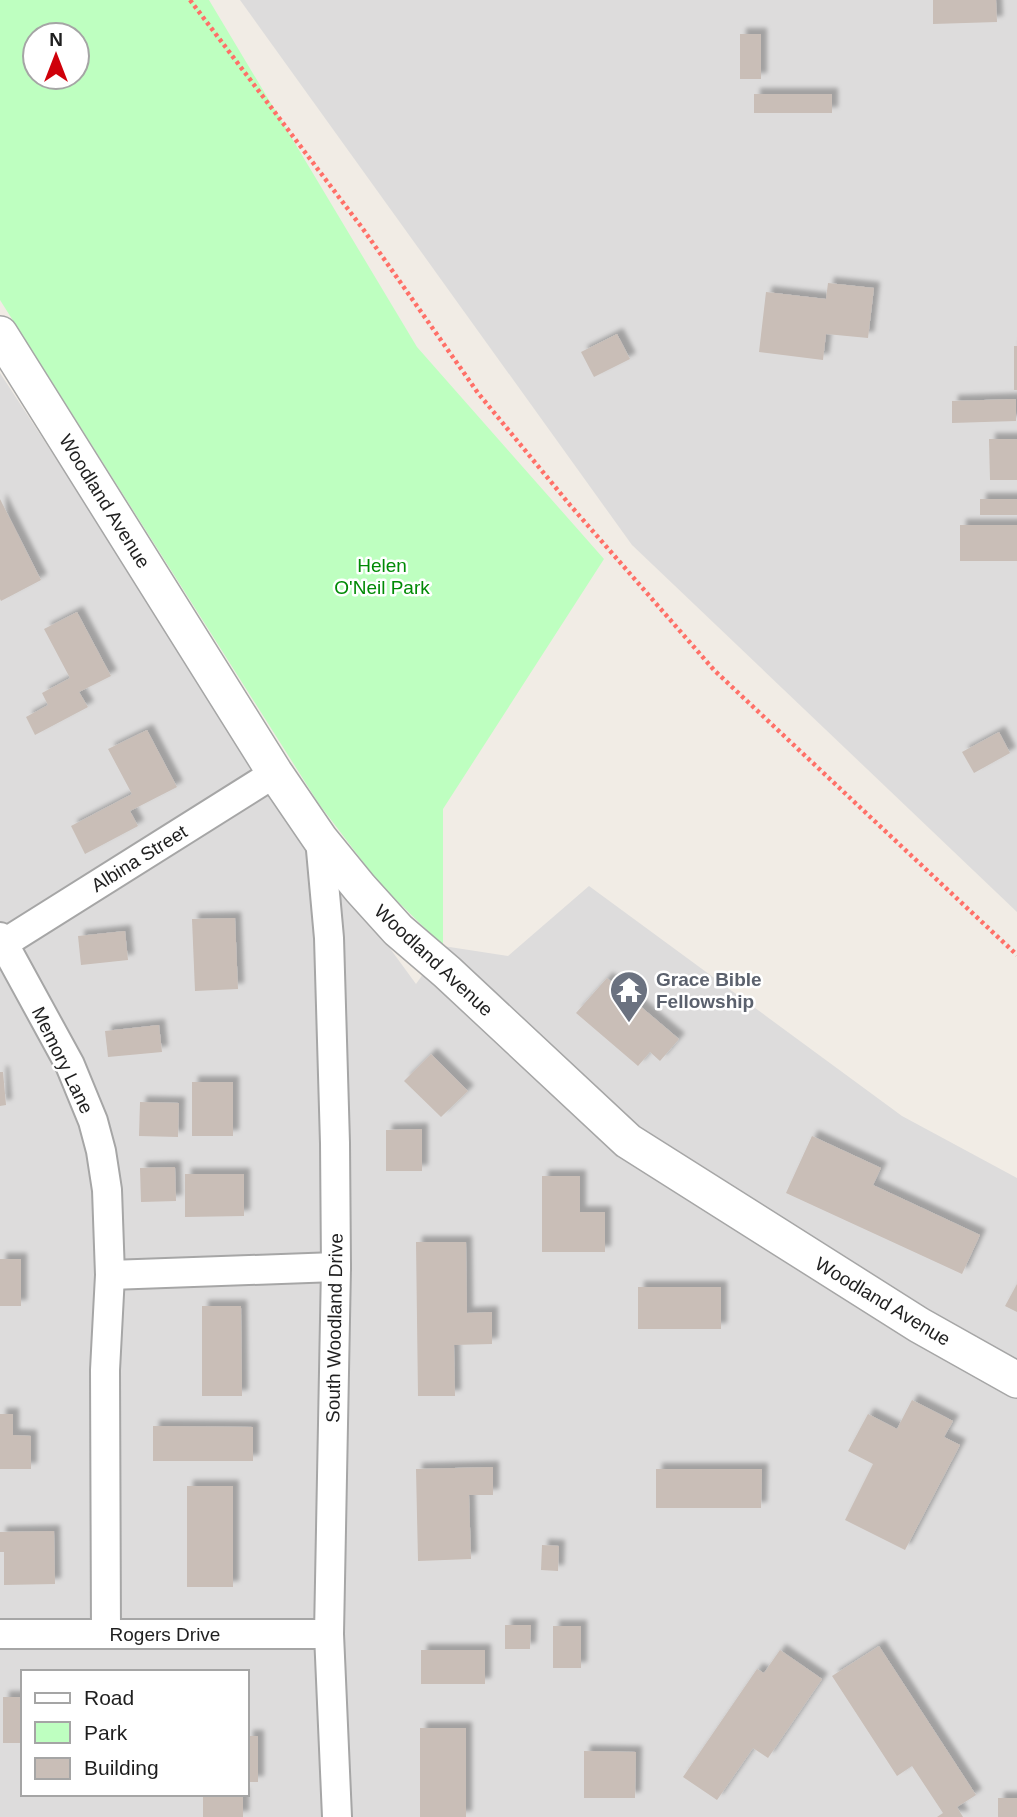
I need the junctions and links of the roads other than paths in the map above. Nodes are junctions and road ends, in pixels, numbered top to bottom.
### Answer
1 (0, 334) edge
2 (275, 773) junction
3 (320, 839) junction
4 (2, 940) edge
5 (336, 1267) junction
6 (110, 1275) junction
7 (1017, 1380) edge
8 (0, 1634) edge
9 (106, 1634) junction
10 (329, 1634) junction
11 (337, 1817) edge

1 - 2 street, Woodland Avenue
2 - 3 street, Woodland Avenue
2 - 4 street, Albina Street
3 - 5 street, South Woodland Drive
3 - 7 street, Woodland Avenue
4 - 6 street, Memory Lane
5 - 6 street
5 - 10 street, South Woodland Drive
6 - 9 street, Memory Lane
8 - 9 street, Rogers Drive
9 - 10 street, Rogers Drive
10 - 11 street, South Woodland Drive

